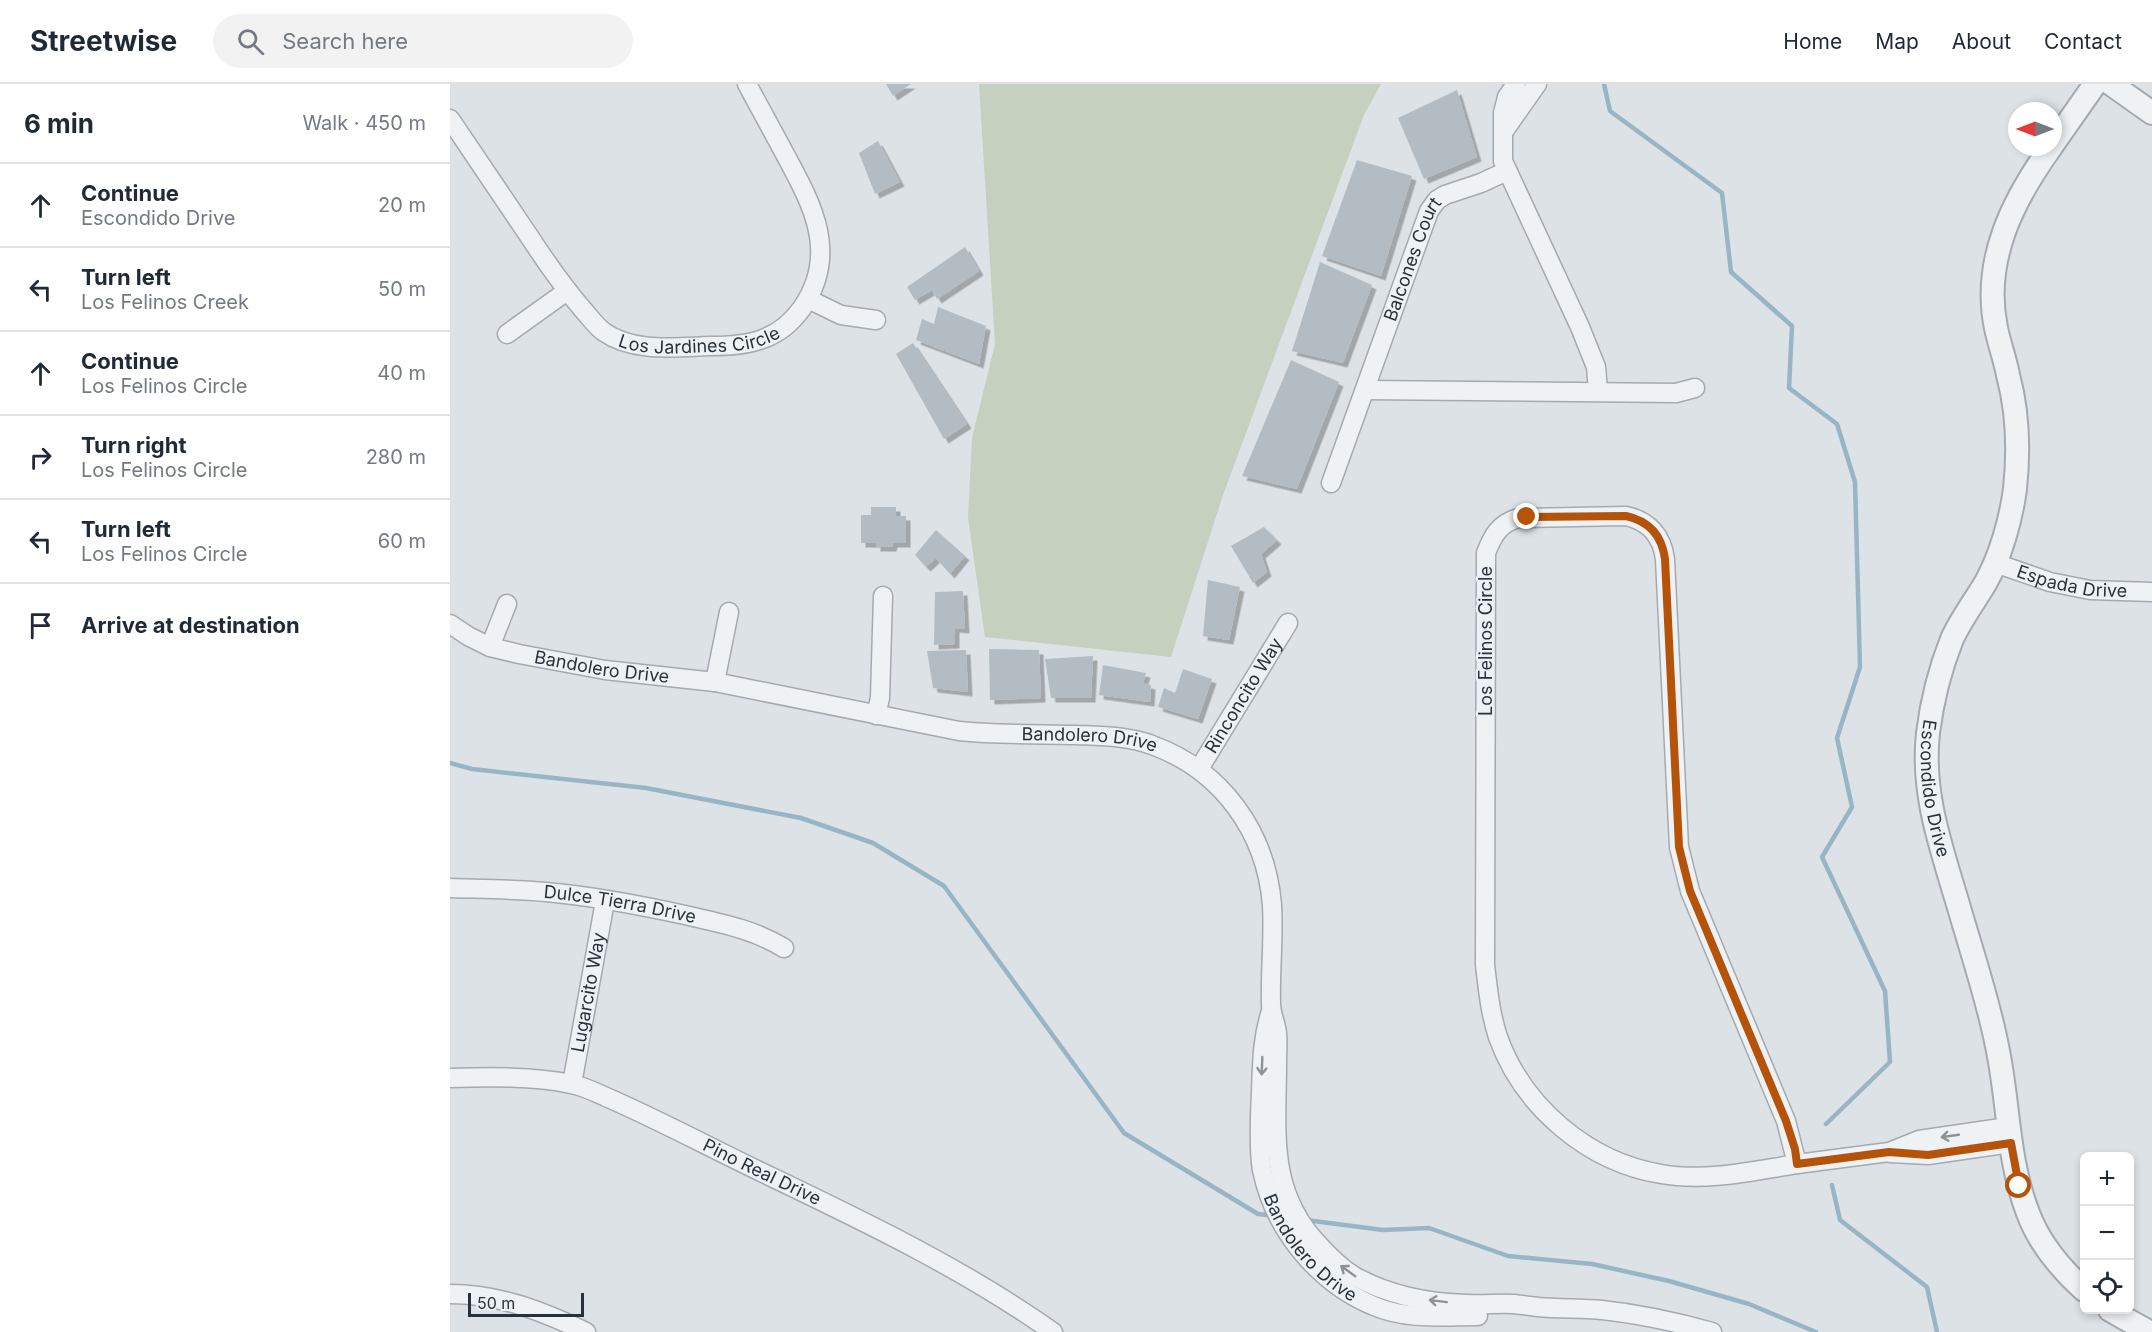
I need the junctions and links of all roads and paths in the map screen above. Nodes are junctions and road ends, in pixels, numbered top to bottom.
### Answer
1 (747, 84) edge
2 (1516, 84) edge
3 (1537, 84) edge
4 (2095, 84) edge
5 (2111, 84) edge
6 (2152, 113) edge
7 (450, 119) edge
8 (1504, 131) junction
9 (2062, 131) edge
10 (2044, 156) edge
11 (1507, 171) junction
12 (567, 291) junction
13 (808, 299) junction
14 (876, 321) dead end
15 (507, 334) dead end
16 (1695, 388) dead end
17 (1365, 390) junction
18 (1598, 391) junction
19 (1331, 483) dead end
20 (1995, 562) junction
21 (2152, 592) edge
22 (883, 596) dead end
23 (507, 604) dead end
24 (729, 612) dead end
25 (1288, 623) dead end
26 (450, 624) edge
27 (490, 646) junction
28 (715, 682) junction
29 (876, 715) junction
30 (1199, 769) junction
31 (450, 888) edge
32 (605, 901) junction
33 (784, 948) dead end
34 (1271, 1009) junction
35 (450, 1078) edge
36 (572, 1084) junction
37 (2009, 1135) junction
38 (1797, 1164) junction
39 (2080, 1286) edge
40 (450, 1294) edge
41 (1538, 1307) junction
42 (2117, 1314) edge
43 (586, 1332) edge
44 (1053, 1332) edge
45 (1712, 1332) edge
46 (2149, 1332) edge

1 - 13 street, Los Jardines Circle
2 - 8 street
3 - 8 street
4 - 9 street, Escondido Drive
5 - 6 street
7 - 12 street, Los Jardines Circle
8 - 11 street
10 - 20 street, Escondido Drive
11 - 17 street, Balcones Court
11 - 18 street
12 - 13 street, Los Jardines Circle
12 - 15 street
13 - 14 street
16 - 18 street
17 - 18 street
17 - 19 street, Balcones Court
20 - 21 street, Espada Drive
20 - 37 street, Escondido Drive
22 - 29 street
23 - 27 street
24 - 28 street
25 - 30 street, Rinconcito Way
26 - 27 street, Bandolero Drive
27 - 28 street, Bandolero Drive
28 - 29 street, Bandolero Drive
29 - 30 street, Bandolero Drive
30 - 34 street, Bandolero Drive
31 - 32 street, Dulce Tierra Drive
32 - 33 street, Dulce Tierra Drive
32 - 36 street, Lugarcito Way
41 -> 34 street, Bandolero Drive
34 -> 41 street, Bandolero Drive
35 - 36 street, Pino Real Drive
36 - 44 street, Pino Real Drive
37 - 38 street, Los Felinos Circle
37 - 39 street, Escondido Drive
38 - 38 street, Los Felinos Circle
40 - 43 street
41 - 45 street, Bandolero Drive
42 - 46 street

